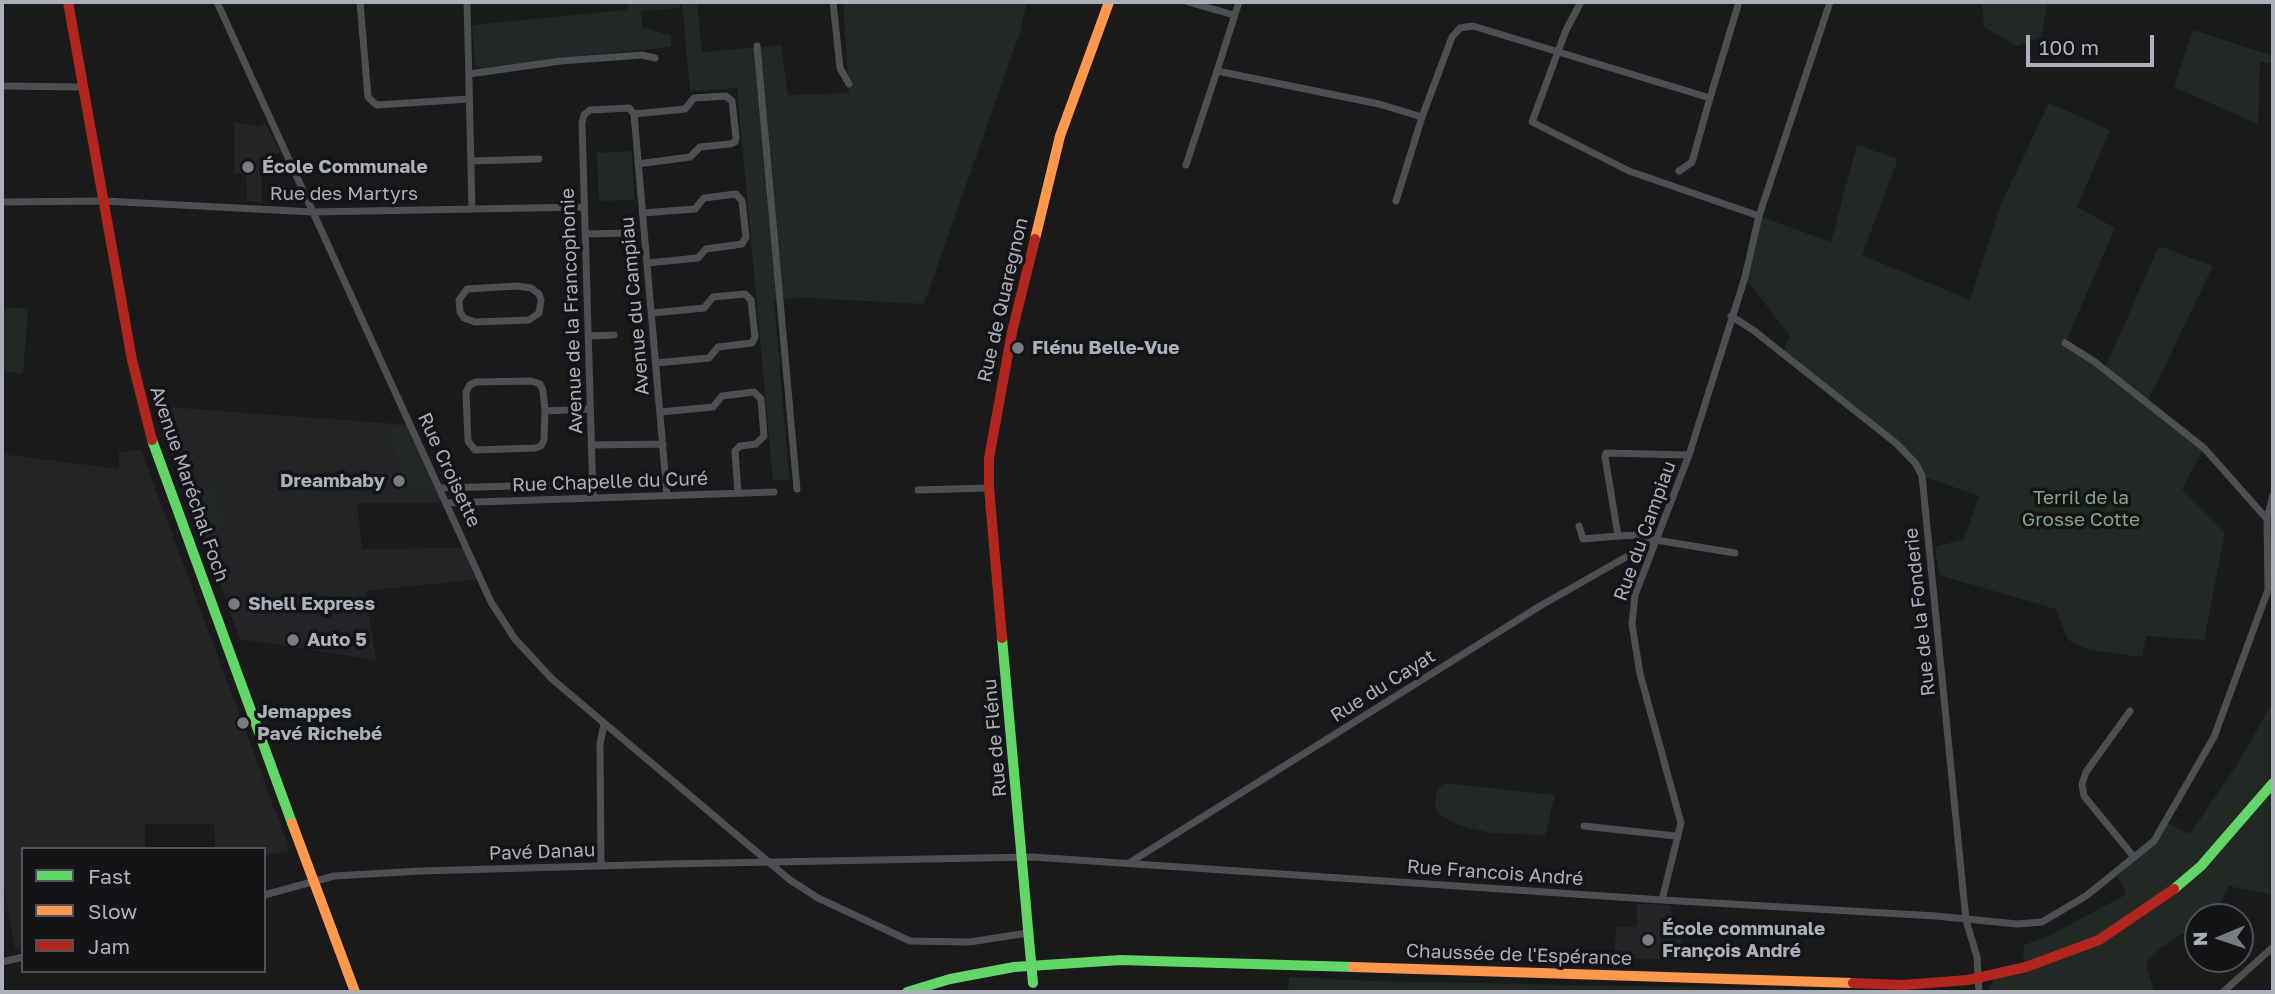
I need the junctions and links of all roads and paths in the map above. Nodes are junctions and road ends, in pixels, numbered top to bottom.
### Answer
1 (68, 2) edge
2 (216, 2) edge
3 (360, 2) edge
4 (467, 2) edge
5 (833, 2) edge
6 (1109, 2) edge
7 (1188, 2) edge
8 (1239, 2) edge
9 (1581, 2) edge
10 (1739, 2) edge
11 (1830, 2) edge
12 (1234, 15) junction
13 (757, 46) dead end
14 (1559, 52) junction
15 (655, 58) dead end
16 (1217, 71) junction
17 (469, 74) junction
18 (849, 84) dead end
19 (2, 86) edge
20 (83, 87) junction
21 (1710, 98) junction
22 (469, 99) junction
23 (634, 114) junction
24 (1422, 117) junction
25 (539, 159) dead end
26 (471, 162) junction
27 (638, 164) junction
28 (1186, 165) dead end
29 (1679, 171) dead end
30 (104, 201) junction
31 (1396, 201) dead end
32 (2, 202) edge
33 (584, 207) junction
34 (472, 209) junction
35 (313, 212) junction
36 (643, 214) junction
37 (1759, 216) junction
38 (628, 233) dead end
39 (585, 234) junction
40 (647, 263) junction
41 (517, 286) joint
42 (652, 313) junction
43 (1731, 316) junction
44 (614, 335) dead end
45 (588, 336) junction
46 (2065, 344) dead end
47 (656, 363) junction
48 (590, 409) junction
49 (545, 411) junction
50 (660, 412) junction
51 (663, 444) junction
52 (592, 445) junction
53 (1689, 455) junction
54 (666, 482) junction
55 (592, 484) junction
56 (440, 488) junction
57 (989, 488) junction
58 (797, 489) dead end
59 (918, 490) dead end
60 (774, 492) dead end
61 (738, 493) junction
62 (2273, 495) edge
63 (667, 496) junction
64 (593, 498) junction
65 (447, 503) junction
66 (2267, 519) junction
67 (1579, 526) dead end
68 (1618, 536) junction
69 (1656, 540) junction
70 (1735, 553) dead end
71 (1001, 616) joint
72 (2130, 711) dead end
73 (604, 724) junction
74 (2273, 783) edge
75 (1584, 826) dead end
76 (1676, 836) junction
77 (1023, 857) junction
78 (2134, 857) junction
79 (772, 863) junction
80 (1129, 863) junction
81 (601, 866) junction
82 (314, 881) junction
83 (266, 894) edge
84 (1662, 900) junction
85 (1966, 920) junction
86 (1028, 937) junction
87 (2273, 947) edge
88 (21, 957) edge
89 (2, 962) edge
90 (1978, 979) junction
91 (1033, 988) edge
92 (355, 992) edge
93 (907, 992) edge
94 (1979, 992) edge
95 (2223, 992) edge

1 - 20 main road, Avenue Maréchal Foch
2 - 35 street, Rue Croisette
3 - 22 street
4 - 17 street
5 - 18 street
6 - 57 main road, Rue de Quaregnon
7 - 12 street
8 - 12 street
9 - 14 street
10 - 21 street
11 - 37 street, Rue du Campiau
12 - 16 street
13 - 58 street
14 - 21 street
14 - 24 street
14 - 37 street
15 - 17 street
16 - 24 street
16 - 28 street
17 - 22 street
19 - 20 street
20 - 30 main road, Avenue Maréchal Foch
21 - 29 street
22 - 26 street
23 - 27 street, Avenue du Campiau
23 - 27 street
23 - 33 street, Avenue de la Francophonie
24 - 31 street
25 - 26 street
26 - 34 street
27 - 36 street, Avenue du Campiau
30 - 32 street, Rue des Martyrs
30 - 35 street, Rue des Martyrs
30 - 82 main road, Avenue Maréchal Foch
33 - 34 street, Rue des Martyrs
33 - 39 street, Avenue de la Francophonie
34 - 35 street, Rue des Martyrs
35 - 56 street, Rue Croisette
36 - 40 street, Avenue du Campiau
36 - 40 street
37 - 43 street, Rue du Campiau
38 - 39 street
39 - 45 street, Avenue de la Francophonie
40 - 42 street, Avenue du Campiau
41 - 41 street
42 - 47 street, Avenue du Campiau
42 - 47 street
43 - 53 street, Rue du Campiau
43 - 85 street, Rue de la Fonderie
44 - 45 street
45 - 48 street, Avenue de la Francophonie
46 - 66 street
47 - 50 street, Avenue du Campiau
48 - 49 street
48 - 52 street, Avenue de la Francophonie
49 - 49 street
50 - 51 street, Avenue du Campiau
50 - 61 street
51 - 52 street
51 - 54 street, Avenue du Campiau
52 - 55 street, Avenue de la Francophonie
53 - 68 street
53 - 69 street, Rue du Campiau
54 - 55 street
54 - 63 street, Avenue du Campiau
55 - 56 street
55 - 64 street, Avenue de la Francophonie
56 - 65 street, Rue Croisette
57 - 59 street
57 - 71 main road, Rue de Quaregnon
60 - 61 street, Rue Chapelle du Curé
61 - 63 street, Rue Chapelle du Curé
62 - 66 street, Rue Francois André
63 - 64 street, Rue Chapelle du Curé
64 - 65 street, Rue Chapelle du Curé
65 - 73 street, Rue Croisette
66 - 78 street, Rue Francois André
67 - 68 street
68 - 69 street
69 - 70 street
69 - 76 street, Rue du Campiau
69 - 80 street, Rue du Cayat
71 - 77 main road, Rue de Flénu
72 - 78 street
73 - 79 street, Rue Croisette
73 - 81 street
74 - 90 main road, Chaussée de l'Espérance
75 - 76 street
76 - 84 street, Rue du Campiau
77 - 79 street, Pavé Danau
77 - 80 street, Rue Francois André
77 - 86 main road, Rue de Flénu
78 - 85 street, Rue Francois André
79 - 81 street, Pavé Danau
79 - 86 street, Rue Croisette
80 - 84 street, Rue Francois André
81 - 82 street, Pavé Danau
82 - 83 street, Pavé Danau
82 - 92 main road, Avenue Maréchal Foch
84 - 85 street, Rue Francois André
85 - 90 street, Rue de la Fonderie
86 - 91 main road, Rue de Flénu, bridge
87 - 95 street
88 - 89 street
90 - 93 main road, Chaussée de l'Espérance
90 - 94 street, Rue de la Fonderie

